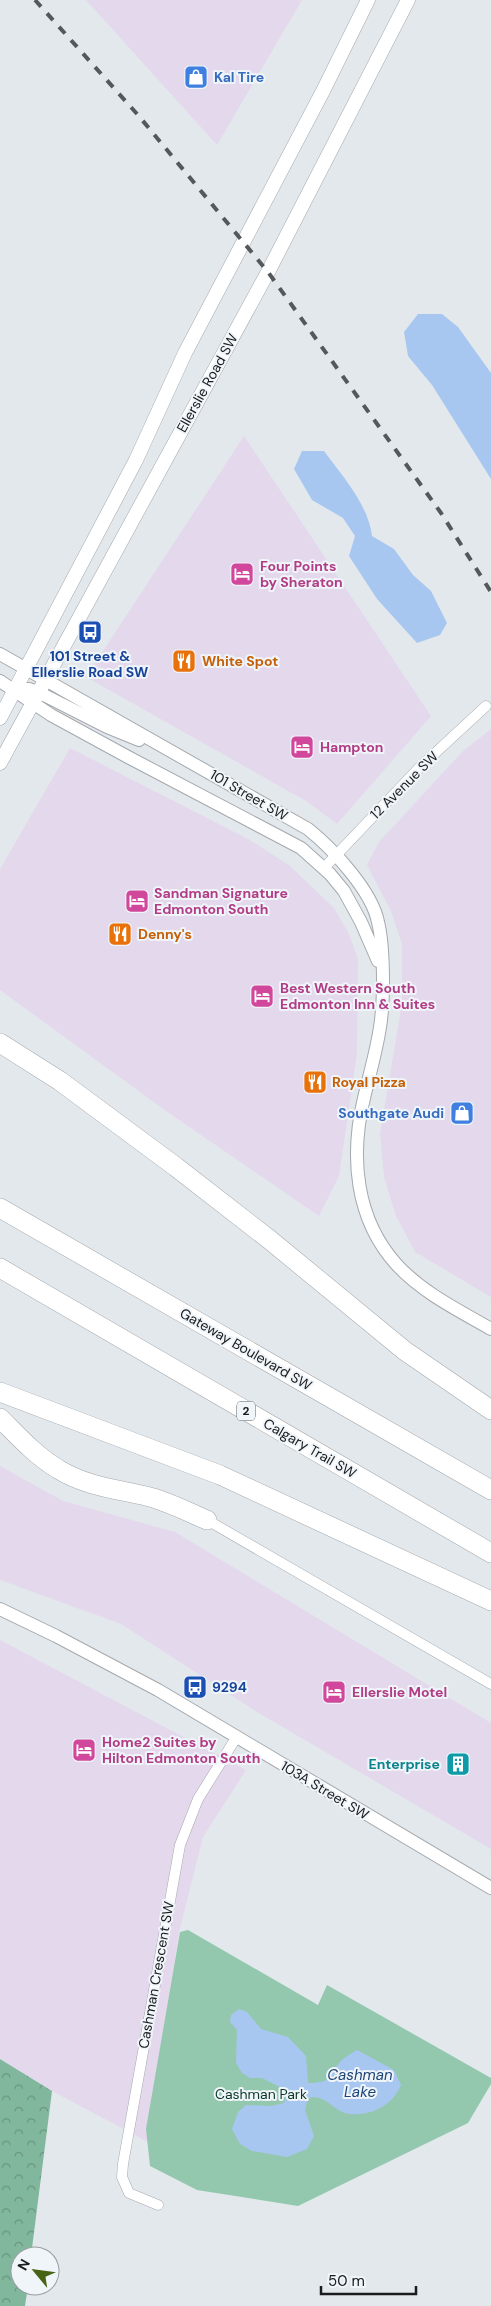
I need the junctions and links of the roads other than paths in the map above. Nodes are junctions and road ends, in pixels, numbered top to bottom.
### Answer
1 (368, 0) edge
2 (408, 0) edge
3 (0, 654) edge
4 (27, 668) junction
5 (46, 678) junction
6 (0, 681) edge
7 (15, 690) junction
8 (36, 698) junction
9 (486, 706) dead end
10 (0, 718) edge
11 (170, 750) junction
12 (0, 763) edge
13 (336, 854) junction
14 (324, 868) junction
15 (382, 970) junction
16 (0, 1043) edge
17 (0, 1208) edge
18 (0, 1268) edge
19 (491, 1328) edge
20 (0, 1392) edge
21 (491, 1410) edge
22 (0, 1418) edge
23 (491, 1490) edge
24 (208, 1520) joint
25 (491, 1553) edge
26 (491, 1601) edge
27 (0, 1609) edge
28 (491, 1684) edge
29 (236, 1738) junction
30 (491, 1888) edge
31 (158, 2205) dead end

1 - 4 main road, Ellerslie Road SW
2 - 5 main road, Ellerslie Road SW
3 - 4 street, 101 Street SW
4 - 5 street, 101 Street SW
4 - 7 main road, Ellerslie Road SW
5 - 8 main road, Ellerslie Road SW
5 - 11 street, 101 Street SW
6 - 7 street
7 - 8 street
7 - 10 main road, Ellerslie Road SW
8 - 11 street
8 - 12 main road, Ellerslie Road SW
8 - 14 street, 101 Street SW
9 - 13 street, 12 Avenue SW
11 - 13 street, 101 Street SW
13 - 14 street, 12 Avenue SW
13 - 15 street, 101 Street SW
14 - 15 street, 101 Street SW
15 - 19 street, 101 Street SW
16 - 21 highway
17 - 23 highway, Gateway Boulevard SW
18 - 25 highway, Calgary Trail SW / 2
20 - 26 highway
22 - 24 highway
24 - 28 street
27 - 29 street, 103A Street SW
29 - 30 street, 103A Street SW
29 - 31 street, Cashman Crescent SW

